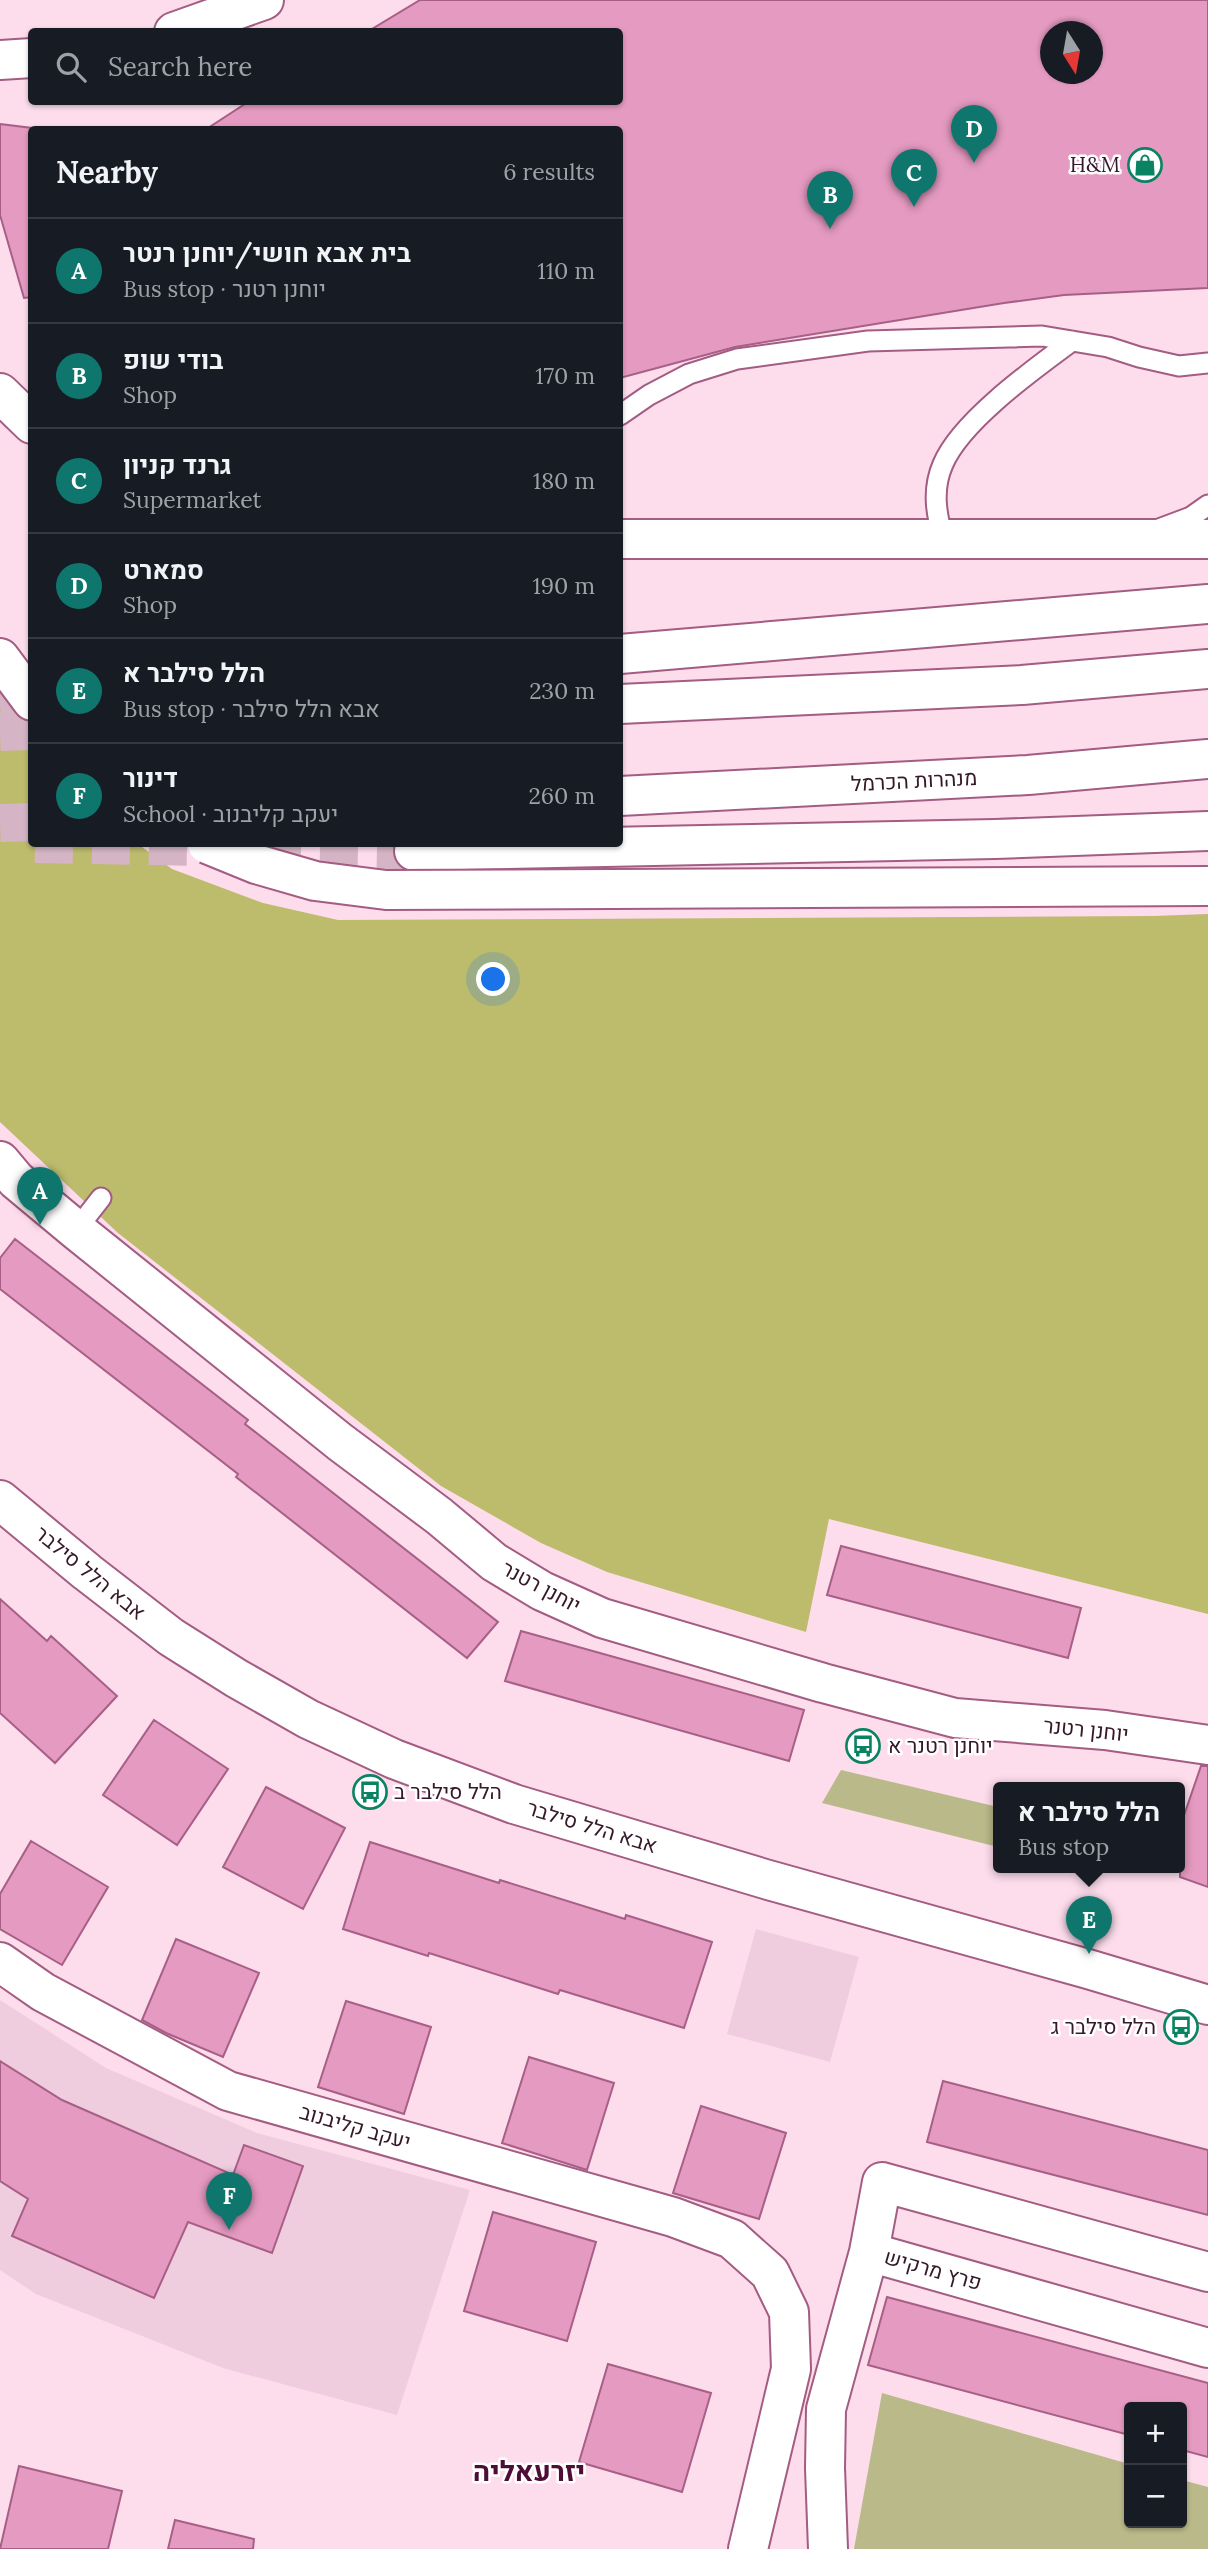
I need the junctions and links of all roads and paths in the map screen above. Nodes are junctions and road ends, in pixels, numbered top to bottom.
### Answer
1 (264, 0) edge
2 (185, 28) edge
3 (28, 58) edge
4 (0, 60) edge
5 (1072, 341) junction
6 (1208, 363) edge
7 (0, 393) edge
8 (623, 413) edge
9 (28, 420) edge
10 (1208, 505) edge
11 (943, 538) junction
12 (623, 539) edge
13 (1208, 539) edge
14 (1120, 540) junction
15 (1208, 604) edge
16 (623, 654) edge
17 (0, 658) edge
18 (1208, 669) edge
19 (28, 696) edge
20 (623, 704) edge
21 (1208, 759) edge
22 (623, 796) edge
23 (1208, 831) edge
24 (214, 847) edge
25 (608, 847) edge
26 (623, 847) edge
27 (414, 851) dead end
28 (1208, 886) edge
29 (0, 1161) edge
30 (101, 1198) dead end
31 (76, 1230) junction
32 (0, 1500) edge
33 (1208, 1745) edge
34 (0, 1962) edge
35 (1208, 2005) edge
36 (869, 2252) junction
37 (1208, 2272) edge
38 (1208, 2348) edge
39 (748, 2549) edge
40 (828, 2549) edge

1 - 2 main road
3 - 4 main road
5 - 6 lane
5 - 8 lane
5 - 11 lane
7 - 9 main road
10 - 14 lane
11 - 12 main road
11 - 14 main road
13 - 14 main road
15 - 16 main road
17 - 19 main road
18 - 20 main road
21 - 22 main road, מנהרות הכרמל
23 - 26 main road
24 - 28 main road, bridge
25 - 27 main road
29 - 31 main road, יוחנן רטנר
30 - 31 lane
31 - 33 main road, יוחנן רטנר
32 - 35 main road, אבא הלל סילבר
34 - 39 main road, יעקב קליבנוב
36 - 37 main road
36 - 38 main road, פרץ מרקיש
36 - 40 main road, פרץ מרקיש

